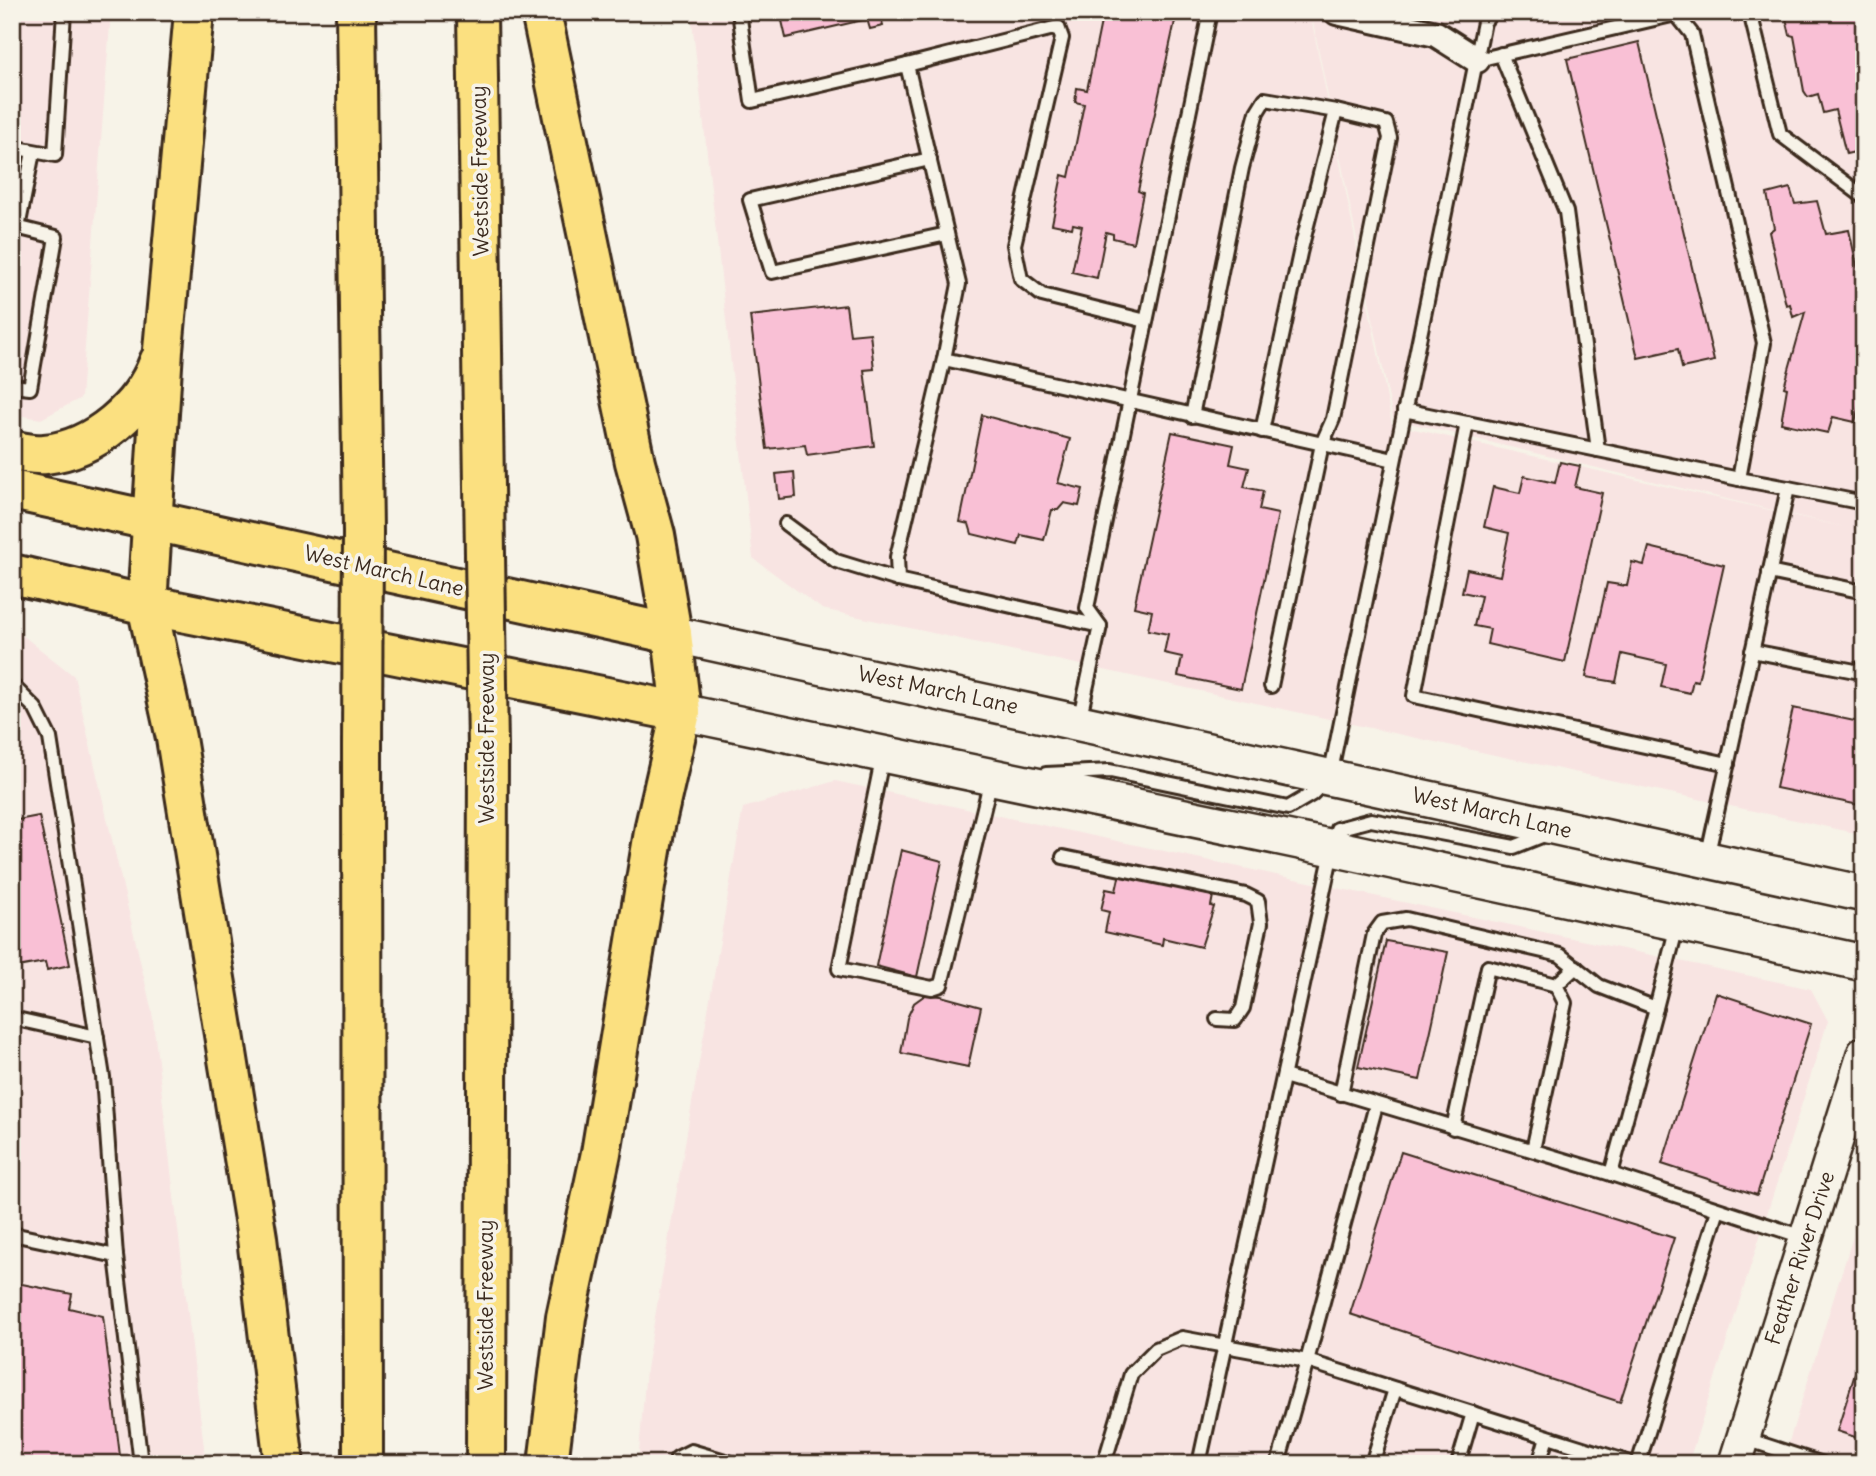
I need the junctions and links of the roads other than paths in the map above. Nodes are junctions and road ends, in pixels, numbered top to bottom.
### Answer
1 (64, 12) edge
2 (194, 12) edge
3 (356, 12) edge
4 (477, 12) edge
5 (541, 12) edge
6 (738, 12) edge
7 (1210, 12) edge
8 (1337, 12) edge
9 (1492, 12) edge
10 (1750, 12) edge
11 (1501, 54) junction
12 (1477, 60) junction
13 (907, 65) junction
14 (1336, 111) junction
15 (12, 147) edge
16 (33, 152) junction
17 (930, 159) junction
18 (1864, 197) edge
19 (15, 227) edge
20 (947, 234) junction
21 (1146, 321) junction
22 (163, 350) junction
23 (944, 359) junction
24 (12, 386) edge
25 (1129, 402) junction
26 (1404, 410) junction
27 (1192, 416) junction
28 (1467, 423) junction
29 (1262, 431) junction
30 (1322, 444) junction
31 (1598, 450) junction
32 (12, 451) edge
33 (1394, 460) junction
34 (1740, 479) junction
35 (1788, 488) junction
36 (12, 490) edge
37 (1864, 503) edge
38 (151, 519) junction
39 (786, 524) dead end
40 (1769, 572) junction
41 (12, 574) edge
42 (898, 580) junction
43 (1864, 592) edge
44 (147, 605) junction
45 (1100, 626) junction
46 (672, 634) junction
47 (1752, 651) junction
48 (1864, 667) edge
49 (12, 685) edge
50 (1271, 686) dead end
51 (681, 712) junction
52 (1079, 721) junction
53 (884, 754) junction
54 (1728, 764) junction
55 (1329, 776) junction
56 (992, 777) junction
57 (1561, 828) junction
58 (1333, 848) junction
59 (1063, 857) dead end
60 (1707, 859) junction
61 (1864, 894) edge
62 (1678, 922) junction
63 (1864, 963) edge
64 (1576, 967) junction
65 (1556, 985) junction
66 (1656, 1008) junction
67 (12, 1018) edge
68 (1217, 1019) dead end
69 (97, 1037) junction
70 (1864, 1053) edge
71 (1284, 1076) junction
72 (1341, 1094) junction
73 (1376, 1105) junction
74 (1453, 1128) junction
75 (1532, 1150) junction
76 (1611, 1174) junction
77 (1718, 1210) junction
78 (12, 1234) edge
79 (1807, 1238) junction
80 (116, 1256) junction
81 (1226, 1349) junction
82 (1307, 1361) junction
83 (1395, 1389) junction
84 (1473, 1413) junction
85 (1547, 1437) junction
86 (1739, 1451) edge
87 (141, 1464) edge
88 (284, 1464) edge
89 (363, 1464) edge
90 (486, 1464) edge
91 (548, 1464) edge
92 (675, 1464) edge
93 (735, 1464) edge
94 (1104, 1464) edge
95 (1199, 1464) edge
96 (1278, 1464) edge
97 (1372, 1464) edge
98 (1458, 1464) edge
99 (1539, 1464) edge
100 (1636, 1464) edge
101 (1824, 1464) edge

1 - 16 lane
2 - 22 main road
3 - 89 main road, bridge
4 - 90 main road, Westside Freeway, bridge
5 - 46 main road
6 - 13 lane
7 - 21 lane
8 - 12 street
9 - 12 lane
10 - 18 lane
11 - 12 lane
11 - 31 lane
11 - 34 lane
12 - 26 lane
13 - 17 lane
13 - 21 lane
14 - 27 lane
14 - 29 lane
14 - 30 lane
15 - 16 lane
16 - 19 lane
17 - 20 lane
17 - 20 lane
19 - 24 lane
20 - 23 lane
21 - 25 lane
22 - 32 main road
22 - 38 main road
23 - 25 lane
23 - 42 lane
25 - 27 lane
25 - 45 lane
26 - 28 lane
26 - 33 lane
27 - 29 lane
28 - 31 lane
28 - 54 lane
29 - 30 lane
30 - 33 lane
30 - 50 lane
31 - 34 lane
33 - 55 lane
34 - 35 lane
35 - 37 lane
35 - 40 lane
36 - 38 main road, West March Lane
38 - 44 main road
38 - 46 main road, West March Lane
39 - 42 lane
40 - 43 lane
40 - 47 lane
41 - 44 main road
42 - 45 lane
44 - 51 main road
44 - 88 main road
45 - 52 lane
46 - 51 main road
46 - 52 main road, West March Lane
47 - 48 lane
47 - 54 lane
49 - 69 lane
51 - 53 main road
51 - 91 main road
52 - 55 main road, West March Lane
53 - 56 main road
53 - 56 lane
54 - 60 lane
55 - 56 lane
55 - 57 main road, West March Lane
56 - 58 main road
57 - 58 lane
57 - 60 main road, West March Lane
58 - 62 main road
58 - 71 lane
59 - 68 lane
60 - 61 main road, West March Lane
62 - 63 main road
62 - 66 lane
64 - 65 lane
64 - 66 lane
64 - 72 lane
65 - 74 lane
65 - 75 lane
66 - 76 lane
67 - 69 lane
69 - 80 lane
70 - 79 street, Feather River Drive
71 - 72 lane
71 - 81 lane
72 - 73 lane
73 - 74 lane
73 - 82 lane
74 - 75 lane
75 - 76 lane
76 - 77 lane
77 - 79 lane
77 - 100 lane
78 - 80 lane
79 - 86 street, Feather River Drive
80 - 87 lane
81 - 82 lane
81 - 94 lane
81 - 95 lane
82 - 83 lane
82 - 96 lane
83 - 84 lane
83 - 97 lane
84 - 85 lane
84 - 98 lane
85 - 99 lane
85 - 100 lane
86 - 101 lane
92 - 93 lane

